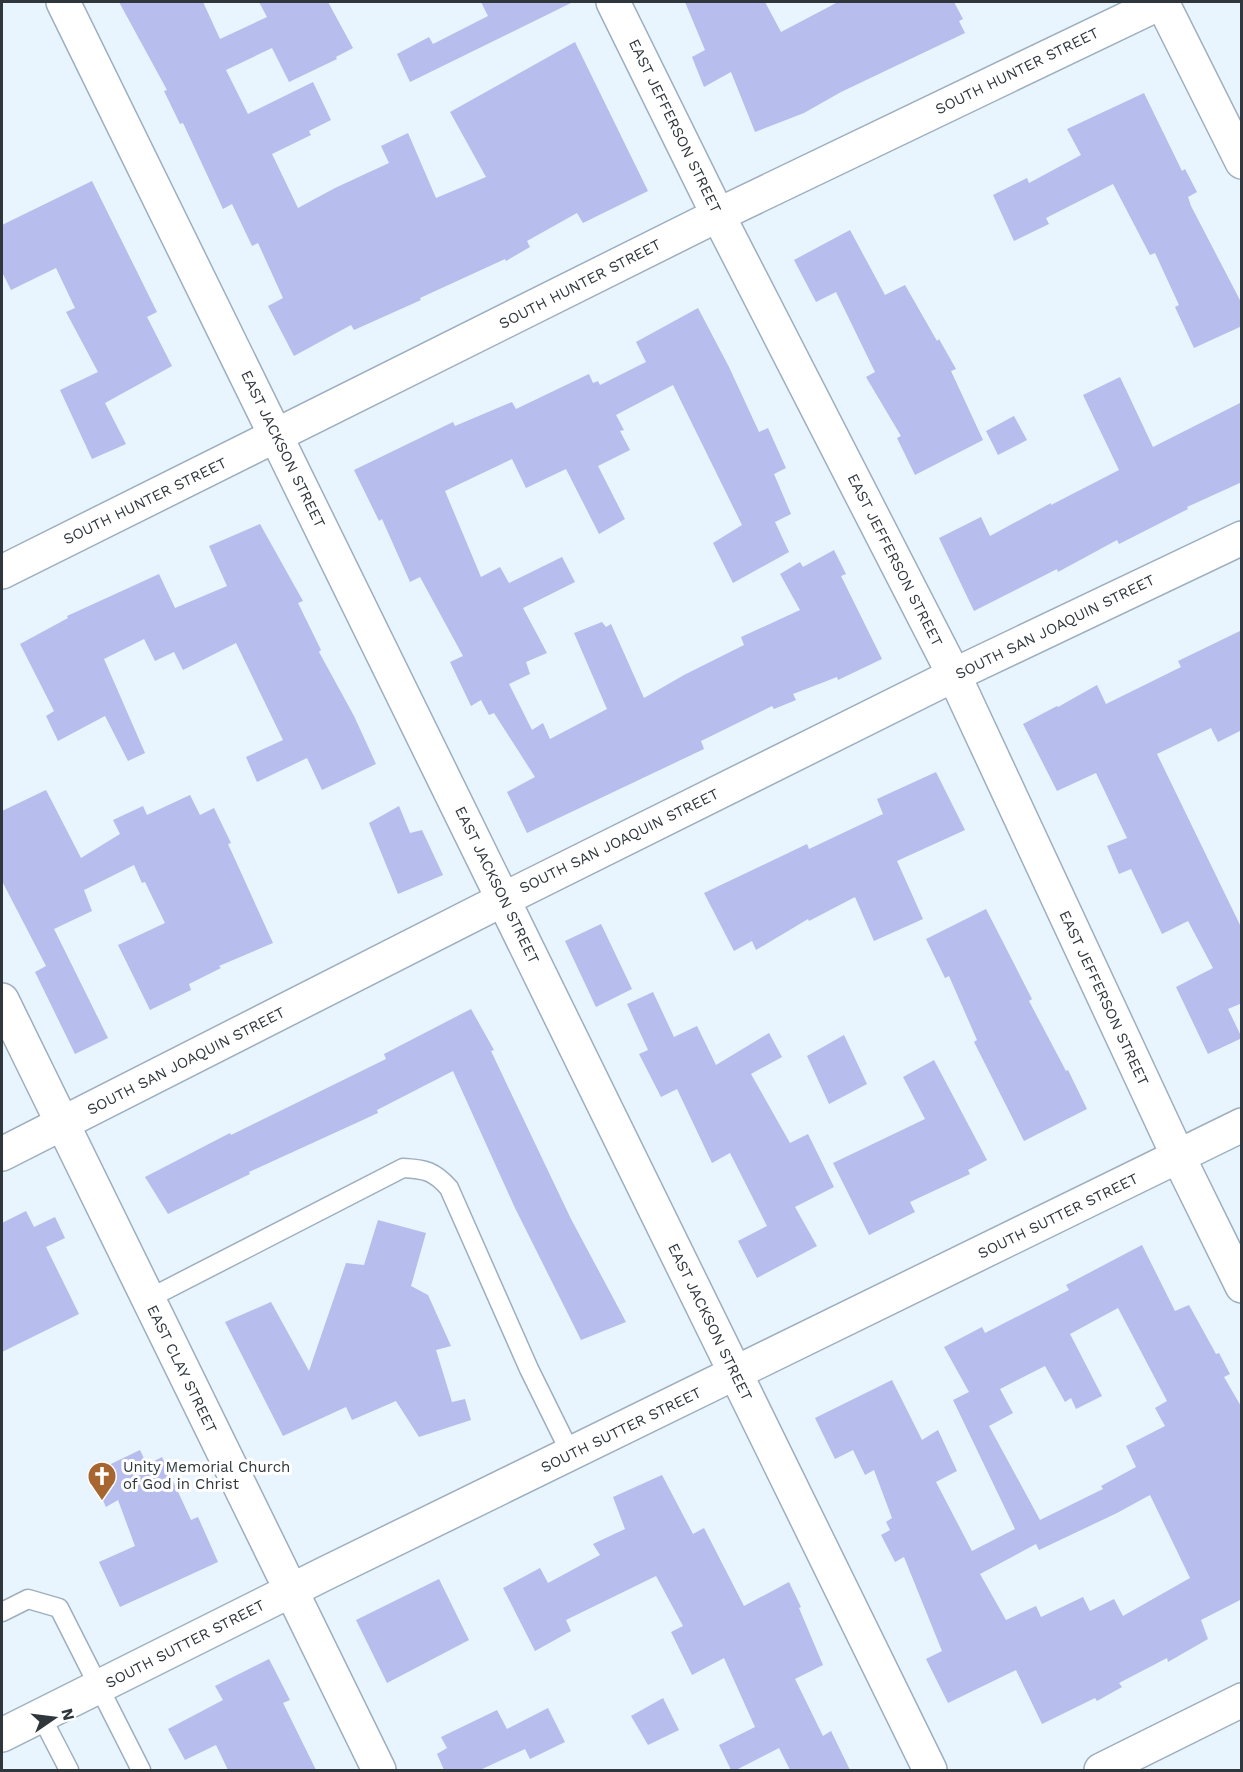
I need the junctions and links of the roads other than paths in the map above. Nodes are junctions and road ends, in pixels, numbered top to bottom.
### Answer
1 (63, 2) edge
2 (613, 2) edge
3 (1162, 2) edge
4 (1242, 162) edge
5 (718, 215) junction
6 (276, 436) junction
7 (1242, 538) edge
8 (2, 572) edge
9 (954, 675) junction
10 (504, 899) junction
11 (2, 1000) edge
12 (62, 1124) junction
13 (1242, 1125) edge
14 (2, 1154) edge
15 (1178, 1156) junction
16 (1242, 1286) edge
17 (148, 1299) junction
18 (735, 1374) junction
19 (571, 1454) junction
20 (291, 1592) junction
21 (2, 1612) edge
22 (99, 1687) junction
23 (1242, 1701) edge
24 (41, 1716) junction
25 (2, 1735) edge
26 (69, 1770) edge
27 (141, 1770) edge
28 (379, 1770) edge
29 (930, 1770) edge
30 (1101, 1770) edge

1 - 6 street, EAST JACKSON STREET
2 - 5 street, EAST JEFFERSON STREET
3 - 4 street
3 - 5 street, SOUTH HUNTER STREET
5 - 6 street, SOUTH HUNTER STREET
5 - 9 street, EAST JEFFERSON STREET
6 - 8 street, SOUTH HUNTER STREET
6 - 10 street, EAST JACKSON STREET
7 - 9 street, SOUTH SAN JOAQUIN STREET
9 - 10 street, SOUTH SAN JOAQUIN STREET
9 - 15 street, EAST JEFFERSON STREET
10 - 12 street, SOUTH SAN JOAQUIN STREET
10 - 18 street, EAST JACKSON STREET
11 - 12 street, EAST CLAY STREET
12 - 14 street, SOUTH SAN JOAQUIN STREET
12 - 17 street, EAST CLAY STREET
13 - 15 street, SOUTH SUTTER STREET
15 - 16 street, EAST JEFFERSON STREET
15 - 18 street, SOUTH SUTTER STREET
17 - 19 lane
17 - 20 street, EAST CLAY STREET
18 - 19 street, SOUTH SUTTER STREET
18 - 29 street, EAST JACKSON STREET
19 - 20 street, SOUTH SUTTER STREET
20 - 22 street, SOUTH SUTTER STREET
20 - 28 street, EAST CLAY STREET
21 - 22 lane
22 - 24 street, SOUTH SUTTER STREET
22 - 27 lane
23 - 30 street
24 - 25 street, SOUTH SUTTER STREET
24 - 26 lane

